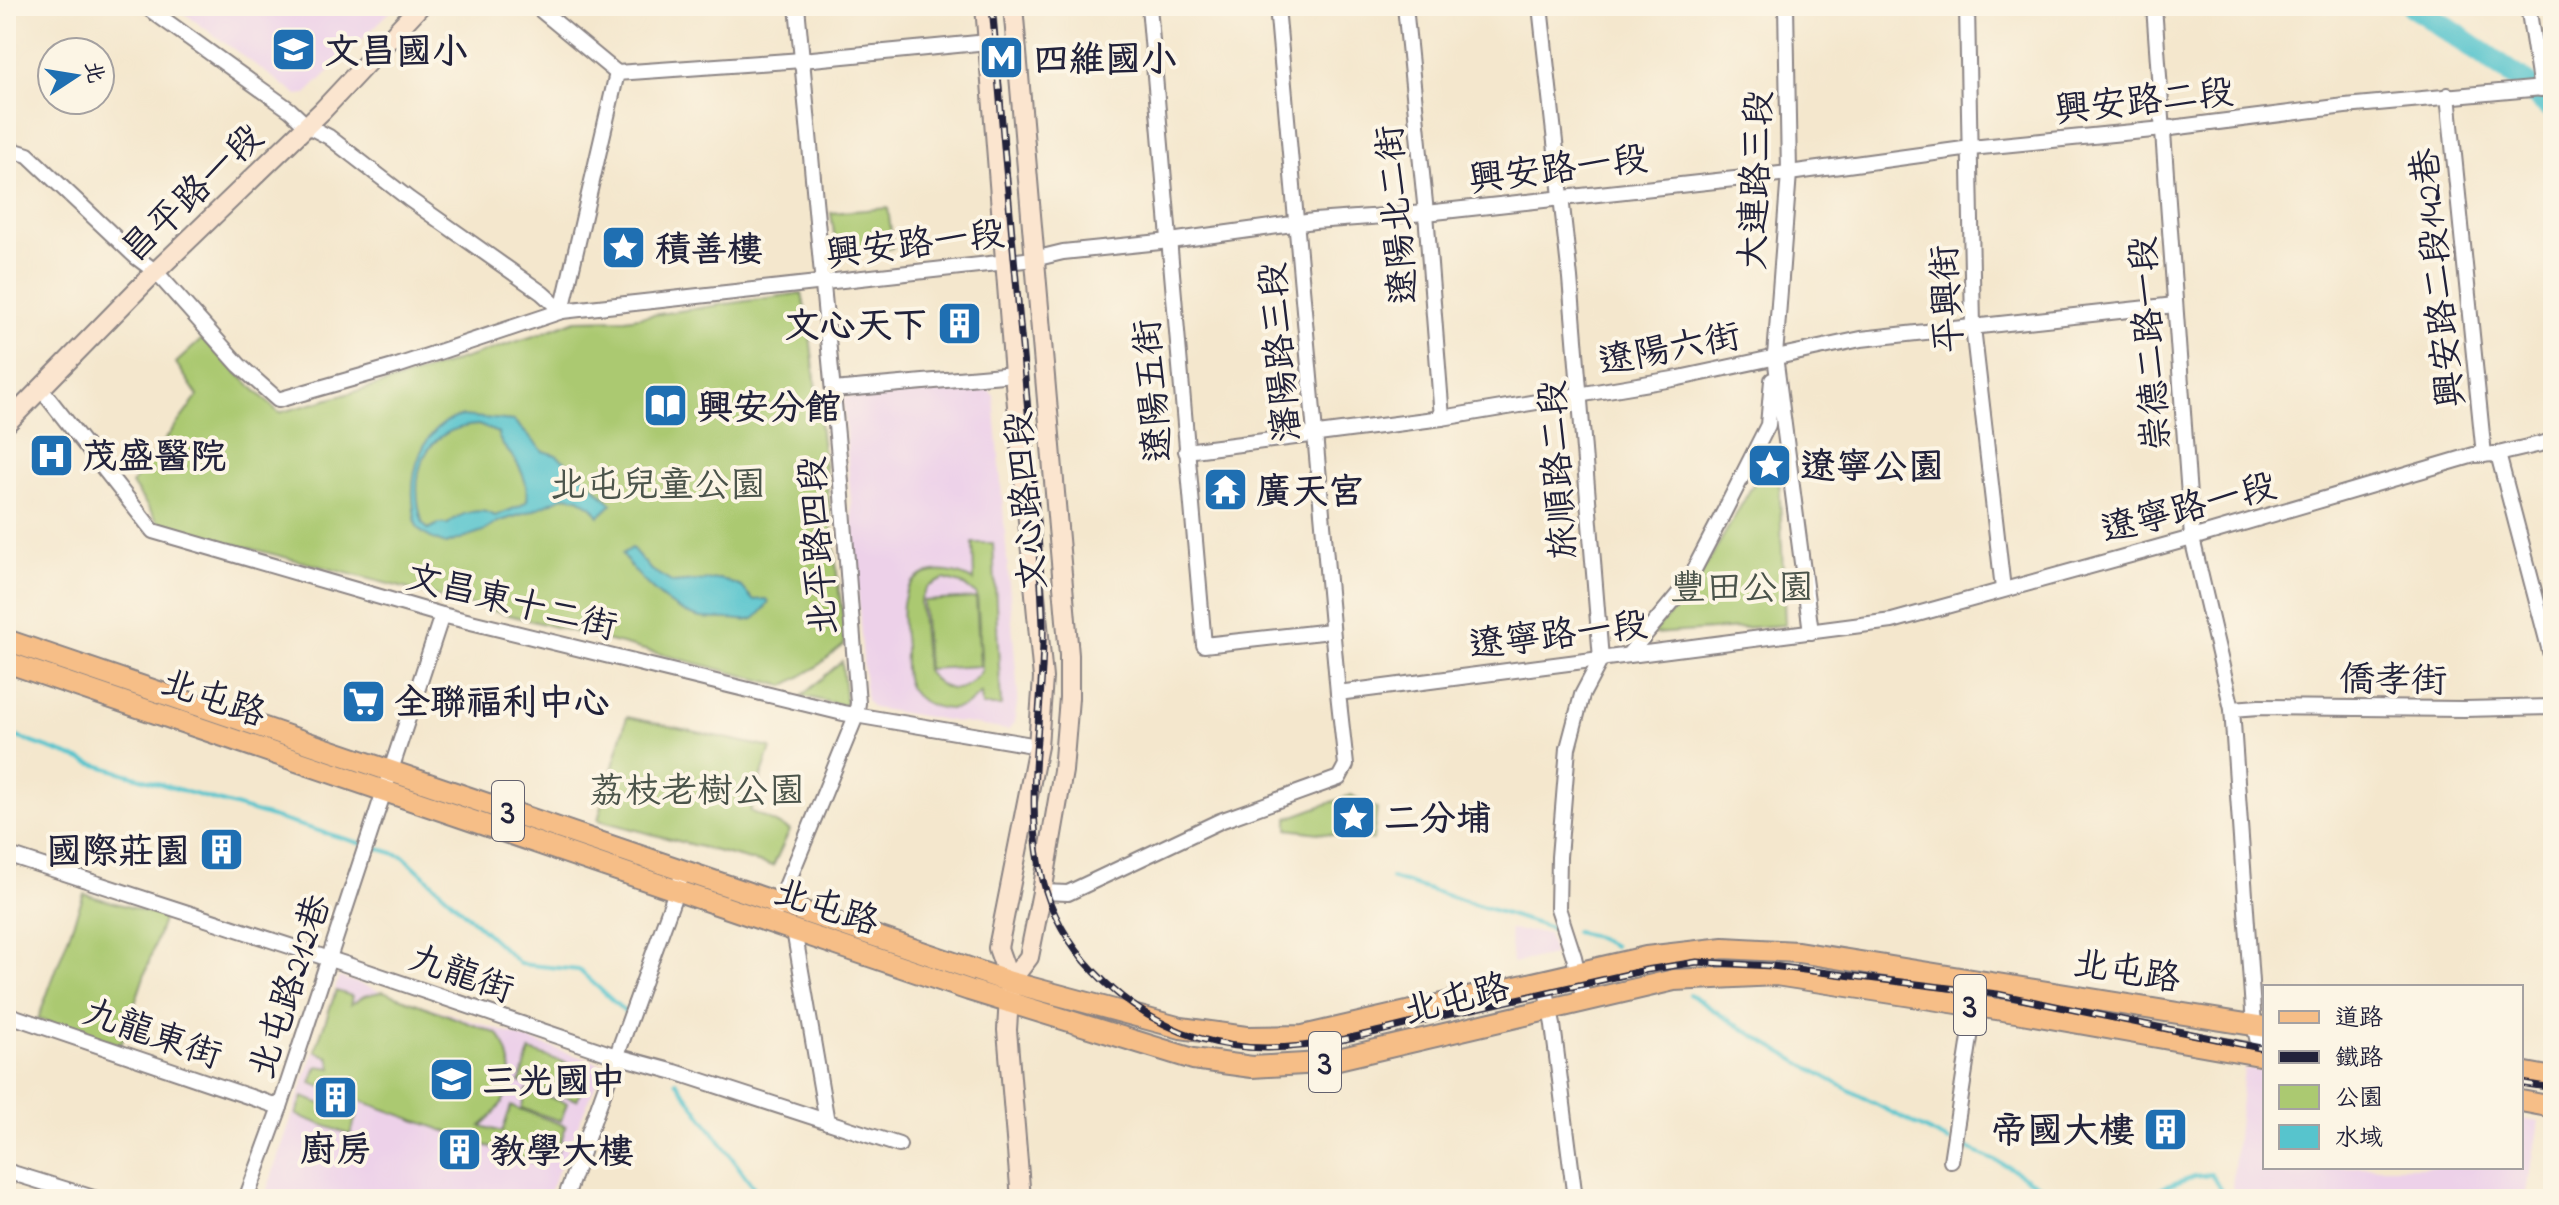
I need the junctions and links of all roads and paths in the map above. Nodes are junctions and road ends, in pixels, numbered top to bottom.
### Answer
1 (145, 6) edge
2 (420, 6) edge
3 (536, 6) edge
4 (797, 6) edge
5 (985, 6) edge
6 (1013, 6) edge
7 (1149, 6) edge
8 (1277, 6) edge
9 (1405, 6) edge
10 (1540, 6) edge
11 (1786, 6) edge
12 (1967, 6) edge
13 (2154, 6) edge
14 (2528, 6) edge
15 (988, 42) junction
16 (2553, 45) edge
17 (2535, 48) junction
18 (802, 60) junction
19 (617, 73) junction
20 (2541, 88) edge
21 (2448, 95) junction
22 (306, 125) junction
23 (2163, 129) junction
24 (6, 148) edge
25 (1971, 148) junction
26 (1789, 173) junction
27 (1563, 198) junction
28 (1426, 213) junction
29 (1296, 223) junction
30 (1170, 241) junction
31 (1034, 259) junction
32 (1006, 261) junction
33 (156, 272) junction
34 (823, 283) junction
35 (2175, 305) junction
36 (562, 311) junction
37 (1973, 327) junction
38 (1775, 356) junction
39 (1014, 374) junction
40 (41, 389) junction
41 (833, 390) junction
42 (1581, 394) junction
43 (1442, 418) junction
44 (6, 424) edge
45 (1317, 433) junction
46 (2553, 441) edge
47 (1186, 451) junction
48 (2491, 454) junction
49 (2192, 538) junction
50 (2003, 589) junction
51 (442, 615) junction
52 (1331, 631) junction
53 (1811, 632) junction
54 (6, 640) edge
55 (1629, 654) junction
56 (1601, 659) junction
57 (6, 662) edge
58 (2553, 663) edge
59 (1338, 693) junction
60 (2553, 707) edge
61 (2232, 709) junction
62 (856, 716) junction
63 (1038, 746) junction
64 (388, 781) junction
65 (6, 854) edge
66 (680, 880) junction
67 (1042, 892) junction
68 (775, 913) junction
69 (794, 930) junction
70 (328, 958) junction
71 (1577, 973) junction
72 (1544, 980) junction
73 (1008, 992) junction
74 (1584, 1001) junction
75 (1975, 1005) junction
76 (1550, 1008) junction
77 (6, 1014) edge
78 (2259, 1026) edge
79 (616, 1056) junction
80 (2263, 1056) edge
81 (2523, 1072) edge
82 (2553, 1078) edge
83 (2523, 1101) edge
84 (280, 1107) junction
85 (2553, 1107) edge
86 (827, 1122) junction
87 (899, 1145) dead end
88 (1952, 1157) dead end
89 (6, 1171) edge
90 (567, 1198) edge
91 (97, 1199) edge
92 (246, 1199) edge
93 (1021, 1199) edge
94 (1575, 1199) edge

1 - 22 street
2 - 22 main road, 昌平路一段
3 - 19 street
4 - 18 street, 北平路四段
5 - 15 main road, 文心路四段
6 - 31 main road, 文心路四段
7 - 30 street, 遼陽五街
8 - 29 street, 瀋陽路三段
9 - 28 street, 遼陽北二街
10 - 27 street, 旅順路二段
11 - 26 street, 大連路三段
12 - 25 street, 平興街
13 - 23 street, 崇德二路一段
14 - 17 street
15 - 18 street
15 - 32 main road, 文心路四段
16 - 17 street
17 - 20 street
18 - 19 street
18 - 34 street, 北平路四段
19 - 36 street
20 - 21 street, 興安路二段
21 - 23 street, 興安路二段
21 - 48 street, 興安路二段142巷
22 - 33 main road, 昌平路一段
22 - 36 street
23 - 25 street, 興安路二段
23 - 35 street, 崇德二路一段
24 - 33 street
25 - 26 street, 興安路二段
25 - 37 street, 平興街
26 - 27 street, 興安路一段
26 - 38 street, 大連路三段
27 - 28 street, 興安路一段
27 - 42 street, 旅順路二段
28 - 29 street, 興安路一段
28 - 43 street, 遼陽北二街
29 - 30 street, 興安路一段
29 - 45 street, 瀋陽路三段
30 - 31 street, 興安路一段
30 - 47 street, 遼陽五街
31 - 32 street, 興安路一段
31 - 67 main road, 文心路四段
32 - 34 street, 興安路一段
32 - 39 main road, 文心路四段
33 - 36 street, 興安路一段
33 - 40 main road, 昌平路一段
34 - 36 street, 興安路一段
34 - 41 street, 北平路四段
35 - 37 street, 遼陽六街
35 - 49 street, 崇德二路一段
37 - 38 street, 遼陽六街
37 - 50 street, 平興街
38 - 42 street, 遼陽六街
38 - 53 street, 大連路三段
38 - 55 street, 大連路三段
39 - 41 street
39 - 63 main road, 文心路四段
40 - 44 main road, 昌平路一段
40 - 51 street, 文昌東十二街
41 - 62 street, 北平路四段
42 - 43 street, 遼陽六街
42 - 56 street, 旅順路二段
43 - 45 street, 遼陽六街
45 - 47 street, 遼陽六街
45 - 52 street, 瀋陽路三段
46 - 48 street, 遼寧路一段
47 - 52 street, 遼陽五街
48 - 49 street, 遼寧路一段
48 - 58 street, 興安路二段142巷
49 - 50 street, 遼寧路一段
49 - 61 street, 崇德二路一段
50 - 53 street, 遼寧路一段
51 - 62 street, 文昌東十二街
51 - 64 street, 北屯路212巷
52 - 59 street, 瀋陽路三段
53 - 55 street, 遼寧路一段
54 - 64 main road, 北屯路 / 3
55 - 56 street, 遼寧路一段
56 - 59 street, 遼寧路一段
56 - 71 street
57 - 64 main road, 北屯路 / 3
59 - 67 street
60 - 61 street, 僑孝街
61 - 78 street, 崇德二路一段
62 - 63 street, 文昌東十二街
62 - 68 street, 北平路四段
63 - 73 main road, 文心路四段
64 - 66 main road, 北屯路 / 3
64 - 70 street, 北屯路212巷
65 - 70 street, 九龍街
66 - 68 main road, 北屯路 / 3
66 - 79 street
67 - 73 main road, 文心路四段
68 - 69 main road, 北屯路 / 3
68 - 73 main road, 北屯路 / 3
69 - 73 main road, 北屯路 / 3
69 - 86 street
70 - 79 street, 九龍街
70 - 84 street, 北屯路212巷
71 - 72 main road, 北屯路 / 3
71 - 74 street
71 - 78 main road, 北屯路 / 3
72 - 73 main road, 北屯路 / 3
72 - 76 street
73 - 76 main road, 北屯路 / 3
73 - 93 main road
74 - 75 main road, 北屯路 / 3
74 - 76 main road, 北屯路 / 3
75 - 80 main road, 北屯路 / 3
75 - 88 street
76 - 94 street
77 - 84 street, 九龍東街
78 - 80 street, 崇德二路一段
79 - 86 street, 九龍街
79 - 90 street
81 - 82 main road
83 - 85 main road
84 - 92 street, 北屯路212巷
86 - 87 street, 九龍街
89 - 91 street

